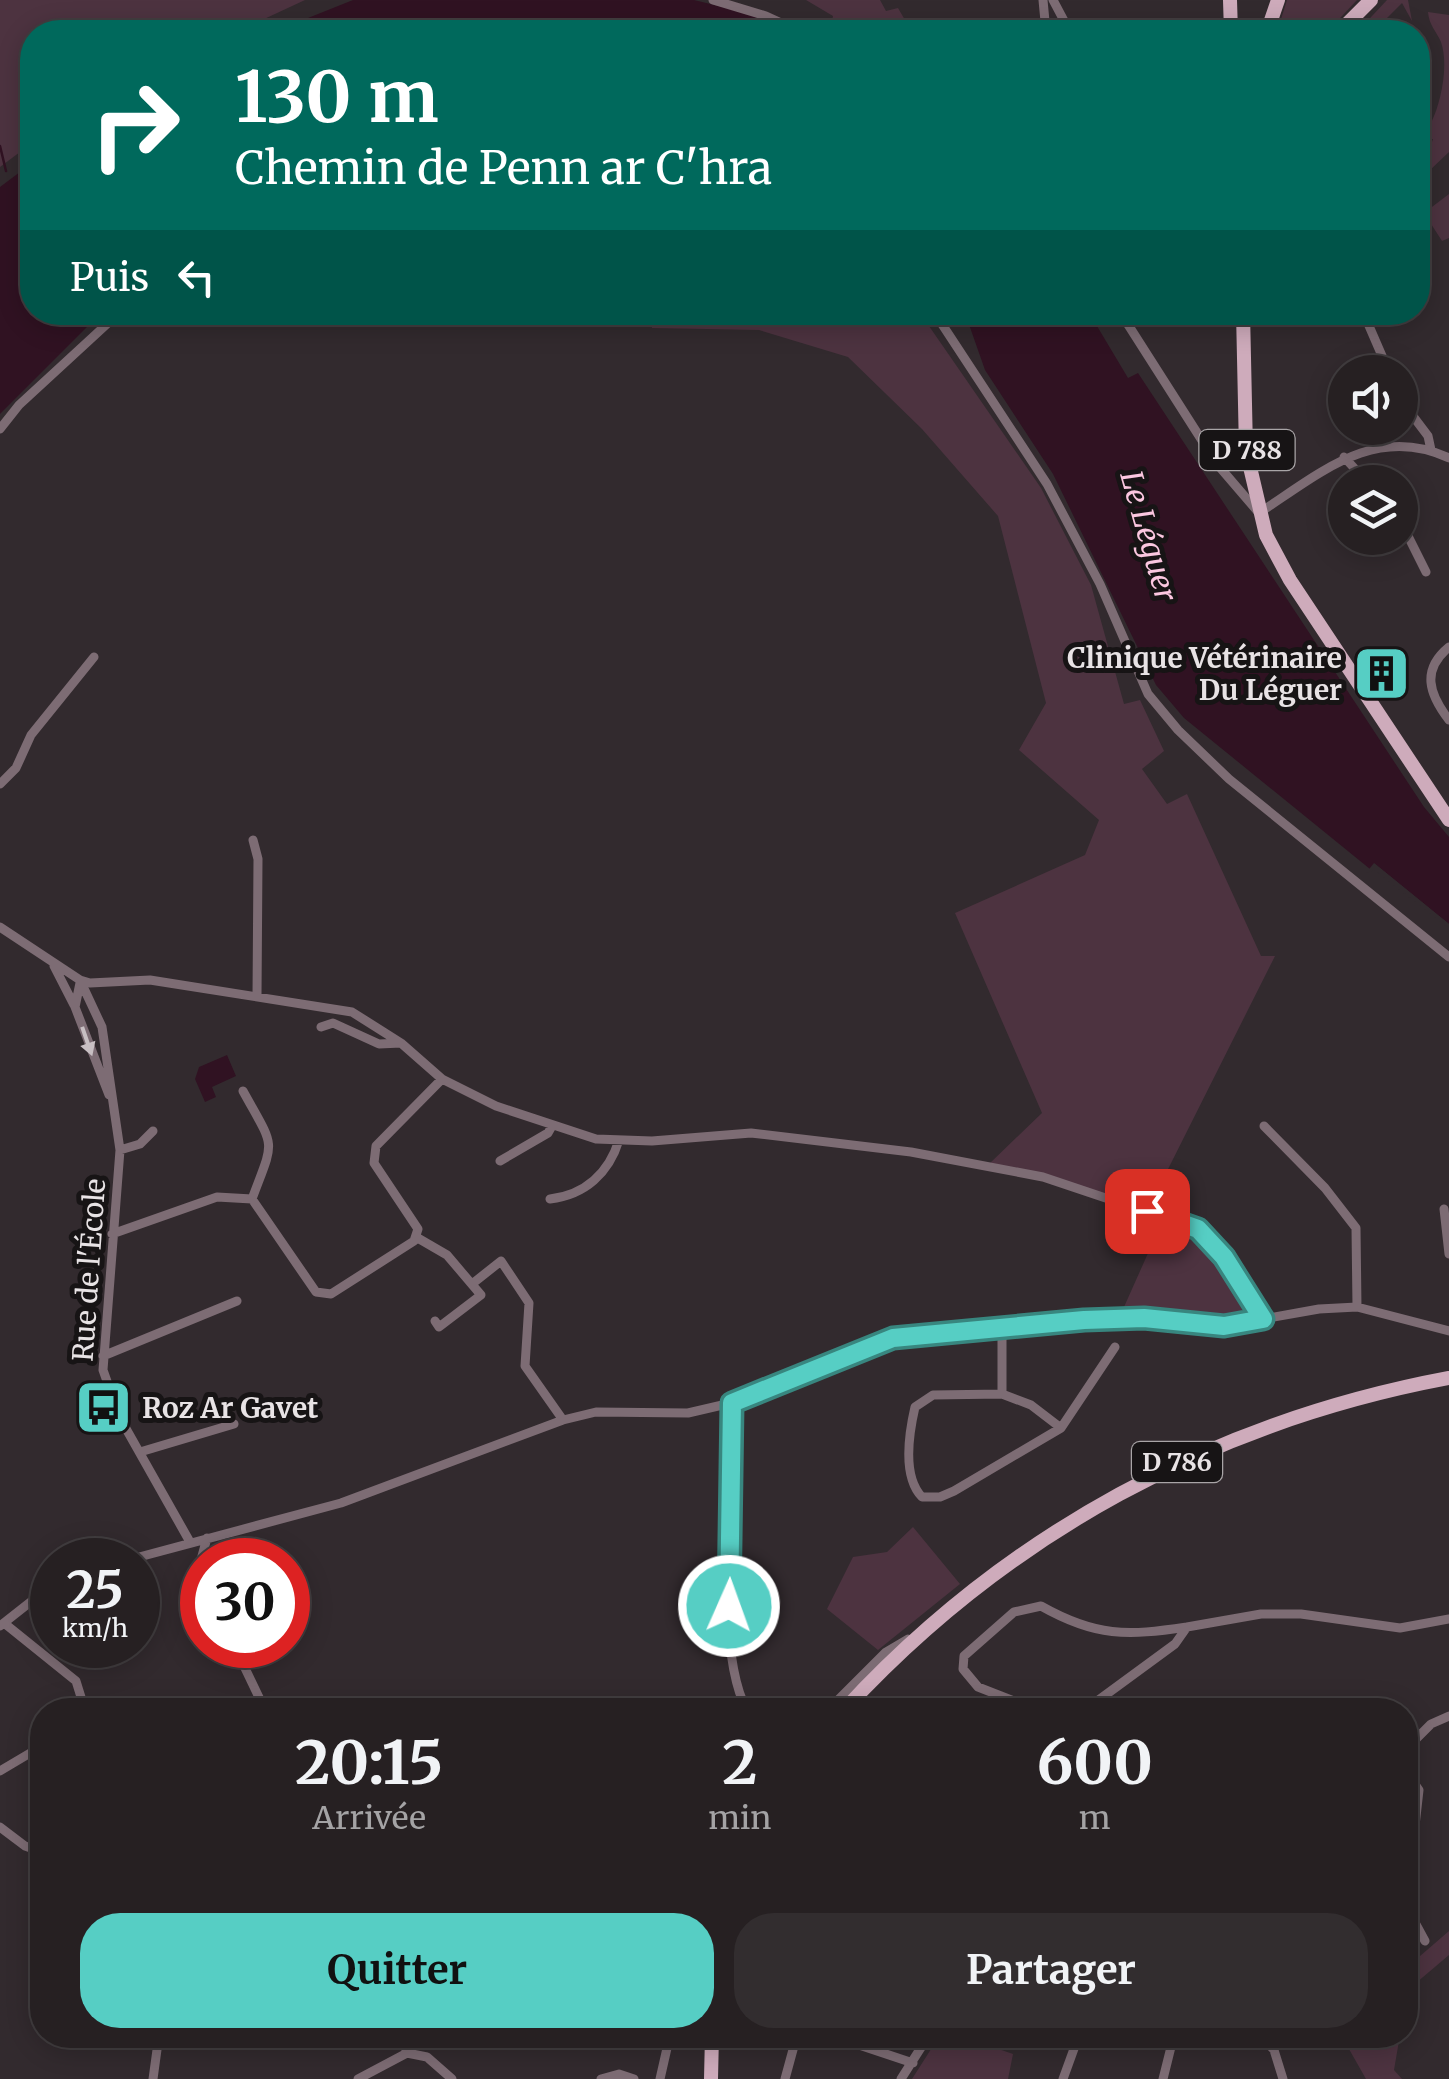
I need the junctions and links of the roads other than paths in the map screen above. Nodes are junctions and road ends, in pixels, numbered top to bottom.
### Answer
1 (712, 0) edge
2 (1371, 0) edge
3 (775, 20) edge
4 (1351, 20) edge
5 (106, 325) edge
6 (943, 325) edge
7 (1128, 325) edge
8 (1242, 325) edge
9 (1369, 325) edge
10 (1382, 355) edge
11 (1418, 423) edge
12 (0, 429) edge
13 (1246, 450) junction
14 (1431, 450) junction
15 (1344, 457) junction
16 (1449, 458) edge
17 (1216, 464) junction
18 (1351, 465) edge
19 (1259, 514) junction
20 (1418, 555) edge
21 (1426, 572) dead end
22 (1449, 646) edge
23 (94, 657) dead end
24 (1449, 720) edge
25 (0, 784) edge
26 (1444, 803) edge
27 (1449, 820) edge
28 (253, 840) dead end
29 (0, 927) edge
30 (26, 941) junction
31 (1449, 957) edge
32 (80, 980) junction
33 (257, 996) junction
34 (75, 1007) junction
35 (321, 1027) dead end
36 (401, 1043) junction
37 (442, 1079) junction
38 (242, 1091) dead end
39 (112, 1101) junction
40 (552, 1126) junction
41 (1264, 1126) dead end
42 (153, 1131) dead end
43 (619, 1140) junction
44 (120, 1150) junction
45 (500, 1161) dead end
46 (252, 1198) junction
47 (550, 1199) dead end
48 (1444, 1209) dead end
49 (417, 1233) junction
50 (112, 1234) junction
51 (1449, 1254) edge
52 (472, 1284) junction
53 (237, 1301) dead end
54 (1356, 1307) junction
55 (1263, 1319) junction
56 (435, 1321) dead end
57 (1002, 1328) junction
58 (1449, 1331) edge
59 (1115, 1348) dead end
60 (102, 1356) junction
61 (1449, 1378) edge
62 (1002, 1394) junction
63 (732, 1403) junction
64 (564, 1420) junction
65 (234, 1424) dead end
66 (1061, 1428) junction
67 (140, 1452) junction
68 (188, 1538) edge
69 (206, 1538) edge
70 (30, 1602) edge
71 (1449, 1618) edge
72 (941, 1621) junction
73 (2, 1624) edge
74 (1188, 1627) junction
75 (245, 1668) edge
76 (81, 1698) edge
77 (259, 1698) edge
78 (742, 1698) edge
79 (840, 1698) edge
80 (857, 1698) edge
81 (1006, 1698) edge
82 (1102, 1698) edge
83 (1449, 1716) edge
84 (1418, 1737) edge
85 (30, 1753) edge
86 (0, 1771) edge
87 (0, 1827) edge
88 (30, 1848) edge
89 (1418, 1927) edge
90 (1425, 1940) dead end
91 (157, 2048) edge
92 (406, 2048) edge
93 (667, 2048) edge
94 (712, 2048) edge
95 (793, 2048) edge
96 (868, 2048) edge
97 (921, 2048) edge
98 (1074, 2048) edge
99 (1171, 2048) edge
100 (1272, 2048) edge
101 (407, 2052) junction
102 (912, 2063) junction
103 (153, 2079) edge
104 (358, 2079) edge
105 (452, 2079) edge
106 (602, 2079) edge
107 (634, 2079) edge
108 (660, 2079) edge
109 (711, 2079) edge
110 (785, 2079) edge
111 (901, 2079) edge
112 (1063, 2079) edge
113 (1163, 2079) edge
114 (1283, 2079) edge

1 - 3 street
2 - 4 main road
5 - 12 street
6 - 31 street
7 - 17 street
8 - 13 main road, D 788
9 - 10 street
11 - 14 street
13 - 17 street
13 - 19 main road, D 788
14 - 15 street
14 - 16 street
15 - 18 street
15 - 19 street
17 - 19 street
19 - 26 main road, D 788
20 - 21 street
22 - 24 street
23 - 25 street
26 - 27 main road, D 788
28 - 33 street
29 - 30 street, Rue de l'École
30 - 32 street, Rue de l'École
30 - 34 street, Rue de l'École
32 - 33 street
32 - 34 street
32 - 39 street, Rue de l'École
33 - 36 street
34 -> 39 street, Rue de l'École
35 - 36 street
36 - 37 street
37 - 40 street
37 - 49 street
38 - 46 street
39 - 44 street, Rue de l'École
40 - 43 street
40 - 45 street
41 - 54 street
42 - 44 street
43 - 47 street
43 - 55 street
44 - 50 street, Rue de l'École
46 - 49 street
46 - 50 street
48 - 51 street
49 - 52 street
50 - 60 street, Rue de l'École
52 - 56 street
52 - 64 street
53 - 60 street
54 - 55 street
54 - 58 street
55 - 57 street
57 - 62 street
57 - 63 street
59 - 66 street
60 - 67 street, Rue de l'École
61 - 72 main road, D 786
62 - 66 street
62 - 66 street
63 - 64 street
63 - 78 street
64 - 69 street
65 - 67 street
67 - 68 street, Rue de l'École
70 - 73 street
71 - 74 street
72 - 79 street
72 - 80 main road, D 786
73 - 76 street
74 - 81 street
74 - 82 street
75 - 77 street
83 - 84 street
85 - 86 street
87 - 88 street
89 - 90 street
91 - 103 street
92 - 101 street
93 - 108 street
94 - 109 main road
95 - 110 street
96 - 102 street
97 - 102 street
98 - 112 street
99 - 113 street
100 - 114 street
101 - 104 street
101 - 105 street
102 - 111 street
106 - 107 street

